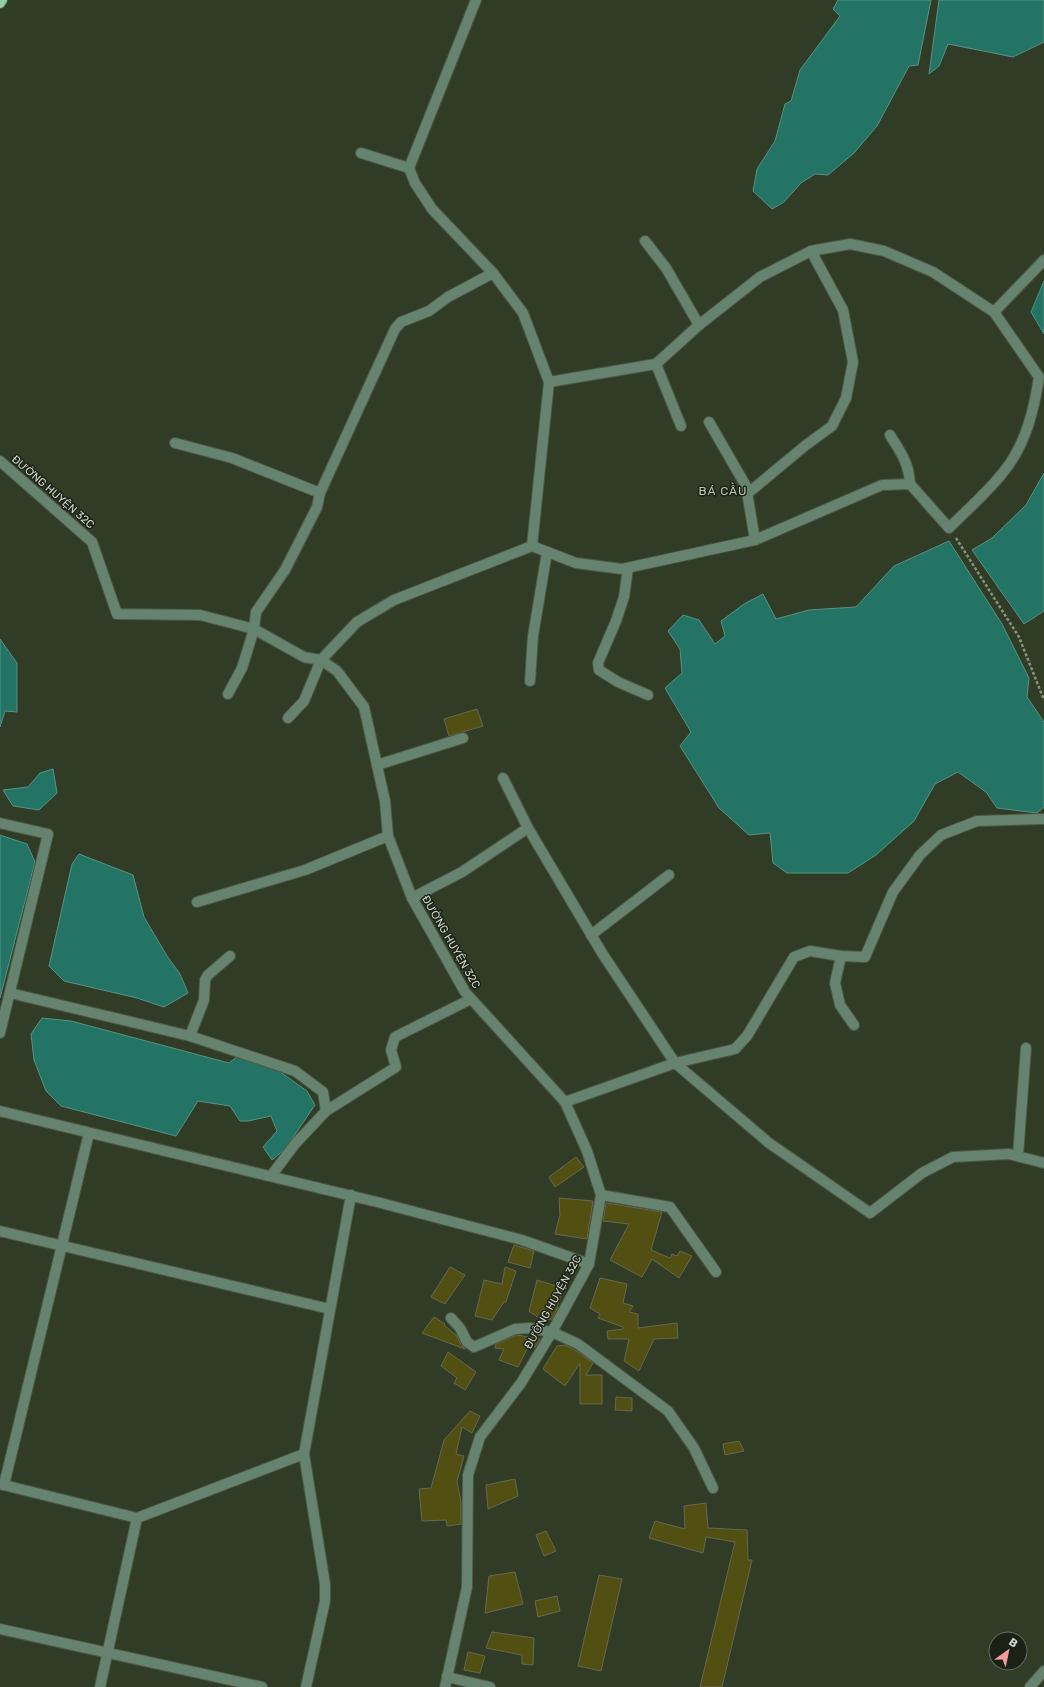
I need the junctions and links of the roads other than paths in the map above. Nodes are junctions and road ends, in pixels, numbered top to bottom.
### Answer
1 (2, 0) edge
2 (476, 0) edge
3 (0, 3) edge
4 (361, 153) dead end
5 (409, 168) junction
6 (645, 240) dead end
7 (811, 251) junction
8 (1044, 260) edge
9 (493, 273) junction
10 (994, 312) junction
11 (699, 325) junction
12 (656, 364) junction
13 (549, 382) junction
14 (709, 422) dead end
15 (681, 426) dead end
16 (890, 435) dead end
17 (175, 443) dead end
18 (0, 461) edge
19 (910, 484) junction
20 (320, 493) junction
21 (747, 494) junction
22 (755, 540) junction
23 (532, 546) junction
24 (547, 552) junction
25 (628, 568) junction
26 (254, 629) junction
27 (321, 660) junction
28 (530, 681) dead end
29 (228, 694) dead end
30 (648, 695) dead end
31 (288, 718) dead end
32 (463, 738) dead end
33 (377, 765) junction
34 (503, 778) dead end
35 (1044, 819) edge
36 (0, 823) edge
37 (528, 828) junction
38 (388, 836) junction
39 (669, 875) dead end
40 (412, 898) junction
41 (197, 902) dead end
42 (591, 935) junction
43 (230, 956) dead end
44 (841, 956) junction
45 (10, 993) junction
46 (471, 999) junction
47 (854, 1026) dead end
48 (0, 1033) edge
49 (190, 1036) junction
50 (1026, 1048) dead end
51 (675, 1063) junction
52 (565, 1102) junction
53 (0, 1111) edge
54 (326, 1111) junction
55 (90, 1133) junction
56 (1018, 1155) junction
57 (1044, 1163) edge
58 (270, 1176) junction
59 (351, 1195) junction
60 (601, 1195) junction
61 (0, 1231) edge
62 (62, 1246) junction
63 (589, 1264) junction
64 (716, 1272) dead end
65 (330, 1310) junction
66 (451, 1318) dead end
67 (552, 1332) junction
68 (304, 1454) junction
69 (2, 1484) edge
70 (713, 1488) dead end
71 (137, 1518) junction
72 (0, 1629) edge
73 (108, 1653) junction
74 (1044, 1671) edge
75 (446, 1682) edge
76 (100, 1687) edge
77 (262, 1687) edge
78 (306, 1687) edge
79 (490, 1687) edge
80 (1030, 1687) edge

1 - 3 main road
2 - 5 street
4 - 5 street
5 - 9 street
6 - 11 street
7 - 10 street
7 - 11 street
7 - 21 street
8 - 10 street
9 - 13 street
9 - 20 street
10 - 19 street
11 - 12 street
12 - 13 street
12 - 15 street
13 - 23 street
14 - 21 street
16 - 19 street
17 - 20 street
18 - 26 street, ĐƯỜNG HUYỆN 32C
19 - 22 street
20 - 26 street
21 - 22 street
22 - 25 street
23 - 24 street
23 - 27 street
24 - 25 street
24 - 28 street
25 - 30 street
26 - 27 street, ĐƯỜNG HUYỆN 32C
26 - 29 street
27 - 31 street
27 - 33 street, ĐƯỜNG HUYỆN 32C
32 - 33 street
33 - 38 street, ĐƯỜNG HUYỆN 32C
34 - 37 street
35 - 44 street
36 - 45 street
37 - 40 street
37 - 42 street
38 - 40 street, ĐƯỜNG HUYỆN 32C
38 - 41 street
39 - 42 street
40 - 46 street, ĐƯỜNG HUYỆN 32C
42 - 51 street
43 - 49 street
44 - 47 street
44 - 51 street
45 - 48 street
45 - 49 street
46 - 52 street, ĐƯỜNG HUYỆN 32C
46 - 54 street
49 - 54 street
50 - 56 street
51 - 52 street
51 - 56 street
52 - 60 street, ĐƯỜNG HUYỆN 32C
53 - 55 street
54 - 58 street
55 - 58 street
55 - 62 street
56 - 57 street
58 - 59 street
59 - 63 street
59 - 65 street
60 - 63 street, ĐƯỜNG HUYỆN 32C
60 - 64 street
61 - 62 street
62 - 65 street
62 - 69 street
63 - 67 street, ĐƯỜNG HUYỆN 32C
65 - 68 street
66 - 67 street
67 - 70 street
67 - 75 street, ĐƯỜNG HUYỆN 32C
68 - 71 street
68 - 78 street
69 - 71 street
71 - 73 street
72 - 73 street
73 - 76 street
73 - 77 street
74 - 80 street
75 - 79 street

